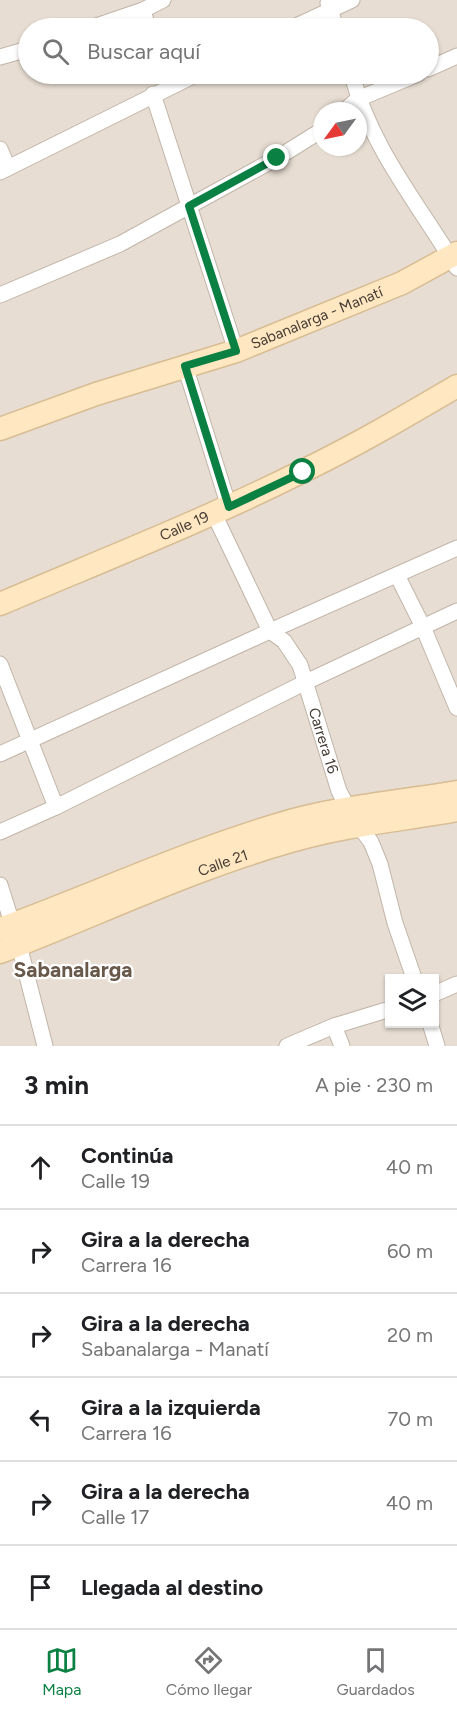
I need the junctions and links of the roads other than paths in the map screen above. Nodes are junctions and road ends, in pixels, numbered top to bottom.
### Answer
1 (163, 0) edge
2 (352, 0) edge
3 (329, 5) edge
4 (142, 10) junction
5 (119, 18) edge
6 (145, 18) edge
7 (308, 18) edge
8 (18, 52) edge
9 (0, 57) edge
10 (457, 57) edge
11 (439, 65) edge
12 (162, 84) edge
13 (354, 84) edge
14 (394, 84) edge
15 (153, 94) junction
16 (358, 99) junction
17 (355, 102) edge
18 (313, 136) edge
19 (0, 149) edge
20 (4, 170) edge
21 (189, 206) junction
22 (455, 259) edge
23 (0, 295) edge
24 (236, 351) junction
25 (185, 366) junction
26 (457, 386) edge
27 (0, 429) edge
28 (221, 510) junction
29 (457, 548) edge
30 (397, 575) junction
31 (0, 604) edge
32 (457, 611) edge
33 (423, 627) junction
34 (270, 630) junction
35 (0, 664) edge
36 (306, 682) junction
37 (457, 708) edge
38 (30, 740) junction
39 (0, 754) edge
40 (457, 792) edge
41 (56, 807) junction
42 (457, 810) edge
43 (353, 818) junction
44 (0, 832) edge
45 (0, 885) edge
46 (8, 938) edge
47 (413, 974) edge
48 (457, 984) edge
49 (439, 992) edge
50 (385, 1011) edge
51 (334, 1026) junction
52 (432, 1028) edge
53 (45, 1046) edge
54 (287, 1046) edge
55 (342, 1046) edge
56 (437, 1046) edge

1 - 4 street
2 - 3 street
3 - 7 street
4 - 5 street
4 - 6 street
8 - 9 street
10 - 11 street
12 - 15 street
13 - 16 street
14 - 16 street
15 - 20 street
15 - 21 street
16 - 17 street
16 - 22 street
18 - 21 street
19 - 20 street
21 - 23 street
21 - 24 street
22 - 24 street, Sabanalarga - Manatí
24 - 25 street, Sabanalarga - Manatí
25 - 27 street, Sabanalarga - Manatí
25 - 28 street, Carrera 16
26 - 28 street, Calle 19
28 - 31 street, Calle 19
28 - 34 street, Carrera 16
29 - 30 street
30 - 33 street
30 - 34 street
32 - 33 street
33 - 36 street
33 - 37 street
34 - 36 street, Carrera 16
34 - 38 street
35 - 38 street
36 - 41 street
36 - 43 street, Carrera 16
38 - 39 street
38 - 41 street
40 - 43 street, Calle 21
41 - 44 street
42 - 43 street, Calle 21
43 - 46 street, Calle 21
43 - 47 street, Carrera 16
45 - 46 street
46 - 53 street
48 - 49 street
50 - 51 street
51 - 54 street
51 - 55 street
52 - 56 street

